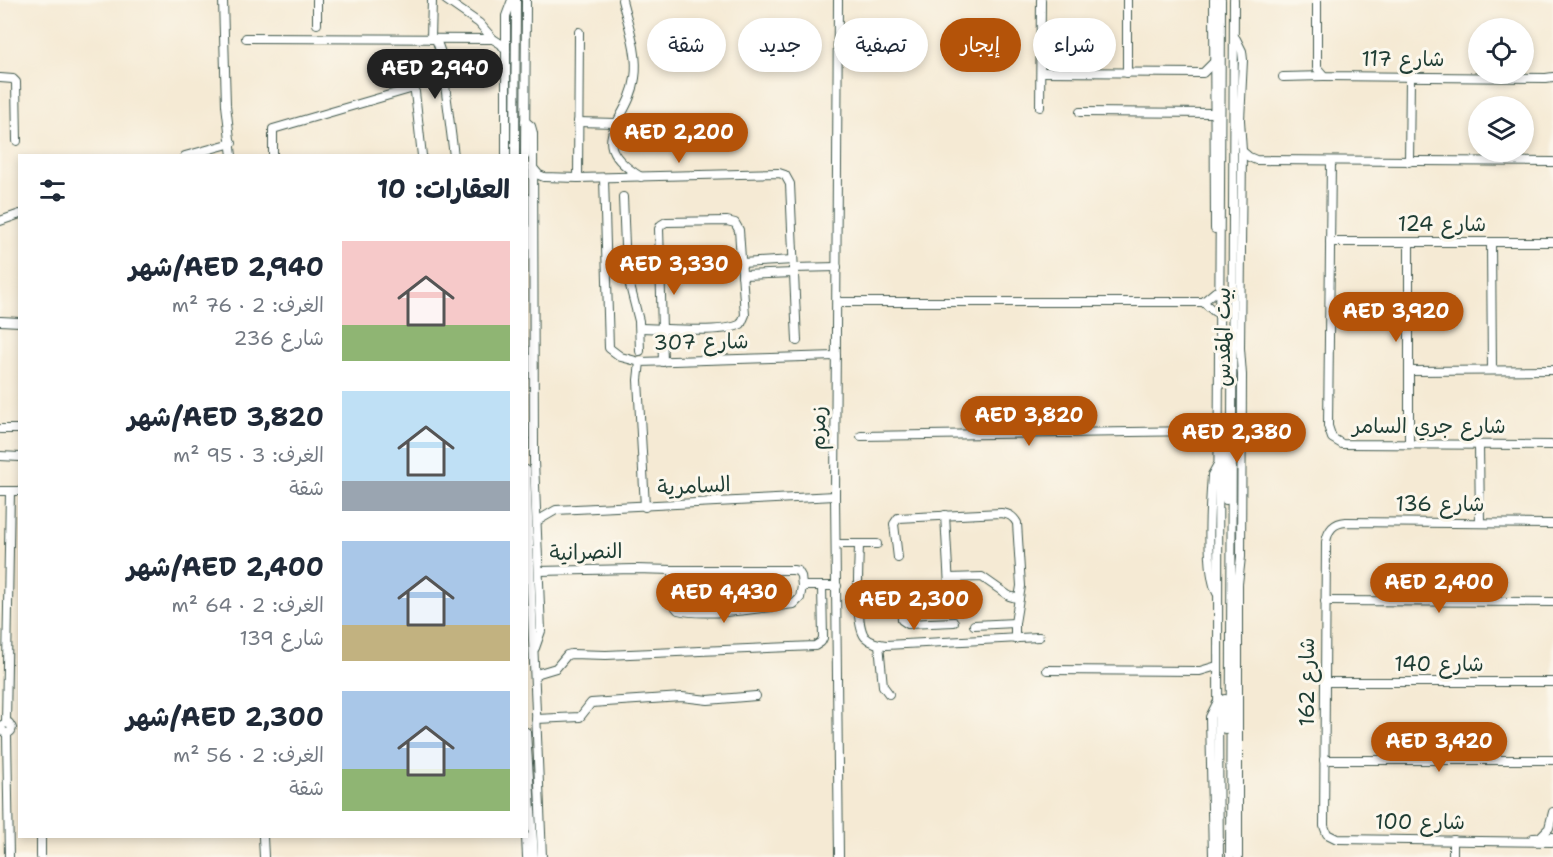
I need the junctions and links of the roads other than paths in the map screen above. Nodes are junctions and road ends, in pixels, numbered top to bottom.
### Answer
1 (223, 0) edge
2 (317, 0) edge
3 (432, 0) edge
4 (446, 0) edge
5 (514, 0) edge
6 (526, 0) edge
7 (622, 0) edge
8 (838, 0) edge
9 (1041, 0) edge
10 (1127, 0) edge
11 (1214, 0) edge
12 (1221, 0) edge
13 (1234, 0) edge
14 (1317, 0) edge
15 (1041, 18) edge
16 (317, 24) dead end
17 (506, 28) junction
18 (579, 32) dead end
19 (1234, 36) junction
20 (246, 38) dead end
21 (434, 39) junction
22 (493, 39) junction
23 (506, 51) junction
24 (1214, 62) junction
25 (506, 67) junction
26 (1041, 72) joint
27 (1127, 73) junction
28 (1203, 73) junction
29 (1321, 74) junction
30 (1553, 76) edge
31 (1283, 77) dead end
32 (0, 78) edge
33 (1410, 78) junction
34 (515, 84) junction
35 (1214, 85) junction
36 (1040, 107) dead end
37 (1080, 112) dead end
38 (1215, 113) junction
39 (525, 121) junction
40 (578, 122) junction
41 (616, 123) junction
42 (16, 141) dead end
43 (232, 143) junction
44 (1242, 151) junction
45 (202, 153) edge
46 (232, 154) edge
47 (273, 154) edge
48 (422, 154) edge
49 (454, 154) edge
50 (506, 154) edge
51 (515, 154) edge
52 (525, 154) edge
53 (1256, 160) junction
54 (1331, 162) junction
55 (1409, 162) junction
56 (1553, 162) edge
57 (533, 168) junction
58 (1242, 171) junction
59 (544, 177) junction
60 (578, 178) junction
61 (604, 178) junction
62 (642, 178) junction
63 (533, 190) junction
64 (1242, 192) junction
65 (623, 197) dead end
66 (1232, 212) junction
67 (18, 215) edge
68 (0, 221) edge
69 (1330, 242) junction
70 (1409, 242) junction
71 (1491, 242) junction
72 (1553, 243) edge
73 (741, 263) junction
74 (1218, 266) junction
75 (793, 267) junction
76 (837, 267) junction
77 (626, 270) junction
78 (660, 270) junction
79 (742, 275) junction
80 (1215, 292) junction
81 (837, 302) junction
82 (1203, 302) junction
83 (1215, 312) junction
84 (0, 321) edge
85 (18, 322) edge
86 (640, 328) junction
87 (662, 328) junction
88 (797, 341) dead end
89 (640, 351) dead end
90 (836, 356) junction
91 (640, 362) junction
92 (663, 362) junction
93 (534, 365) junction
94 (1232, 365) junction
95 (1491, 370) junction
96 (1553, 370) edge
97 (1409, 371) junction
98 (528, 372) edge
99 (1242, 375) junction
100 (1220, 377) junction
101 (1219, 426) junction
102 (0, 429) edge
103 (18, 429) edge
104 (1196, 431) junction
105 (1240, 434) junction
106 (861, 436) dead end
107 (1218, 443) junction
108 (1231, 444) junction
109 (1409, 444) junction
110 (1479, 445) junction
111 (1553, 445) edge
112 (0, 456) edge
113 (18, 457) edge
114 (0, 491) edge
115 (10, 491) junction
116 (18, 491) edge
117 (835, 496) junction
118 (536, 499) junction
119 (645, 507) junction
120 (528, 510) edge
121 (556, 510) junction
122 (945, 515) junction
123 (1231, 519) junction
124 (537, 520) junction
125 (1480, 523) junction
126 (1553, 524) edge
127 (1329, 530) joint
128 (836, 544) junction
129 (858, 544) junction
130 (877, 544) dead end
131 (898, 558) dead end
132 (674, 570) junction
133 (539, 572) junction
134 (949, 578) junction
135 (802, 586) junction
136 (822, 586) junction
137 (837, 586) junction
138 (1019, 599) junction
139 (1325, 601) junction
140 (1553, 602) edge
141 (954, 622) dead end
142 (1015, 623) junction
143 (974, 625) dead end
144 (1039, 637) dead end
145 (1015, 639) junction
146 (879, 644) junction
147 (535, 648) junction
148 (535, 660) junction
149 (1217, 666) junction
150 (551, 669) junction
151 (1047, 670) dead end
152 (1200, 671) junction
153 (536, 674) junction
154 (1217, 682) junction
155 (1325, 682) junction
156 (1553, 682) edge
157 (889, 694) dead end
158 (756, 696) dead end
159 (1217, 703) junction
160 (536, 719) junction
161 (9, 728) edge
162 (1230, 751) junction
163 (1324, 760) junction
164 (1553, 760) edge
165 (528, 763) edge
166 (1553, 812) edge
167 (1550, 824) junction
168 (1327, 834) joint
169 (1553, 835) edge
170 (1540, 837) junction
171 (40, 838) edge
172 (263, 838) edge
173 (526, 838) edge
174 (1453, 840) junction
175 (1514, 841) junction
176 (1553, 842) edge
177 (9, 857) edge
178 (41, 857) edge
179 (264, 857) edge
180 (526, 857) edge
181 (534, 857) edge
182 (542, 857) edge
183 (839, 857) edge
184 (1213, 857) edge
185 (1219, 857) edge
186 (1230, 857) edge
187 (1238, 857) edge
188 (1454, 857) edge

1 - 43 street
2 - 16 street
3 - 21 street
4 - 22 street
5 - 17 street
5 - 34 street
6 - 39 street
7 - 41 street
8 - 76 street, زمزم
9 - 15 street
10 - 27 street
11 - 24 street, بيت المقدس
12 - 74 street, بيت المقدس
13 - 19 street, بيت المقدس
14 - 29 street
17 - 22 street
17 - 23 street
18 - 40 street
19 - 44 street, بيت المقدس
19 - 66 street, بيت المقدس
20 - 21 street
21 - 22 street
21 - 49 street
22 - 23 street
23 - 25 street
24 - 28 street
24 - 35 street, بيت المقدس
25 - 34 street
25 - 50 street
26 - 27 street
26 - 36 street
27 - 28 street
28 - 35 street
29 - 31 street, شارع 117
29 - 33 street, شارع 117
30 - 33 street, شارع 117
32 - 42 street
33 - 55 street
34 - 51 street
35 - 38 street, بيت المقدس
37 - 38 street
38 - 74 street, بيت المقدس
39 - 52 street
39 - 57 street
40 - 41 street
40 - 60 street
41 - 62 street
43 - 45 street
43 - 46 street
44 - 53 street
44 - 58 street, بيت المقدس
47 - 48 street
53 - 54 street
53 - 58 street
54 - 55 street
54 - 69 street, شارع جري السامر
55 - 56 street
57 - 59 street
57 - 63 street
58 - 64 street, بيت المقدس
59 - 60 street
59 - 63 street
60 - 61 street
61 - 62 street
61 - 91 street
62 - 75 street
63 - 93 street
64 - 66 street
64 - 99 street, بيت المقدس
65 - 77 street
66 - 94 street, بيت المقدس
67 - 68 street
69 - 70 street, شارع 124
69 - 109 street, شارع جري السامر
70 - 71 street, شارع 124
70 - 97 street
71 - 72 street, شارع 124
71 - 95 street
73 - 75 street
73 - 78 street
73 - 79 street
74 - 80 street, بيت المقدس
74 - 100 street, بيت المقدس
75 - 76 street
75 - 79 street
75 - 88 street
76 - 81 street, زمزم
77 - 78 street
77 - 86 street
78 - 87 street
79 - 87 street
80 - 82 street
80 - 83 street, بيت المقدس
81 - 82 street
81 - 90 street, زمزم
82 - 83 street
83 - 100 street, بيت المقدس
84 - 85 street
86 - 87 street
86 - 89 street
87 - 92 street
90 - 92 street, شارع 307
90 - 117 street, زمزم
91 - 92 street, شارع 307
91 - 119 street, شارع 307
93 - 98 street
93 - 118 street
94 - 99 street
94 - 108 street, بيت المقدس
95 - 96 street
95 - 97 street
97 - 109 street
99 - 105 street, بيت المقدس
100 - 101 street, بيت المقدس
101 - 104 street
101 - 107 street, بيت المقدس
101 - 123 street
102 - 103 street
104 - 106 street
104 - 107 street
105 - 108 street
105 - 187 street, بيت المقدس
107 - 149 street, بيت المقدس
108 - 123 street, بيت المقدس
109 - 110 street, شارع جري السامر
110 - 111 street, شارع جري السامر
110 - 125 street
112 - 113 street
114 - 115 street
115 - 116 street
115 - 161 street
117 - 119 street, السامرية
117 - 128 street, زمزم
118 - 121 street
118 - 124 street
119 - 121 street, السامرية
120 - 147 street
121 - 124 street, السامرية
122 - 131 street
122 - 134 street
122 - 138 street
123 - 162 street, بيت المقدس
124 - 133 street
125 - 126 street, شارع 136
125 - 127 street, شارع 136
127 - 139 street, شارع 162
128 - 129 street
128 - 137 street, زمزم
129 - 130 street
129 - 146 street
132 - 133 street, النصرانية
132 - 135 street, النصرانية
132 - 135 street
133 - 147 street
134 - 138 street
134 - 141 street
135 - 136 street
136 - 137 street
136 - 150 street
137 - 183 street, زمزم
138 - 142 street
139 - 140 street
139 - 155 street, شارع 162
142 - 143 street
142 - 145 street
144 - 145 street
145 - 146 street
146 - 157 street
147 - 148 street
148 - 150 street
148 - 153 street
149 - 152 street
149 - 154 street, بيت المقدس
149 - 162 street
150 - 153 street
151 - 152 street
152 - 154 street
153 - 160 street
154 - 159 street, بيت المقدس
155 - 156 street, شارع 140
155 - 163 street, شارع 162
158 - 160 street
159 - 184 street, بيت المقدس
159 - 185 street, بيت المقدس
160 - 182 street
161 - 177 street
162 - 186 street, بيت المقدس
163 - 164 street
163 - 168 street, شارع 162
165 - 181 street
166 - 167 street
167 - 169 street
167 - 170 street
168 - 174 street, شارع 100
169 - 170 street, شارع 100
170 - 175 street, شارع 100
171 - 178 street
172 - 179 street
173 - 180 street
174 - 175 street, شارع 100
174 - 188 street
175 - 176 street, شارع 100

